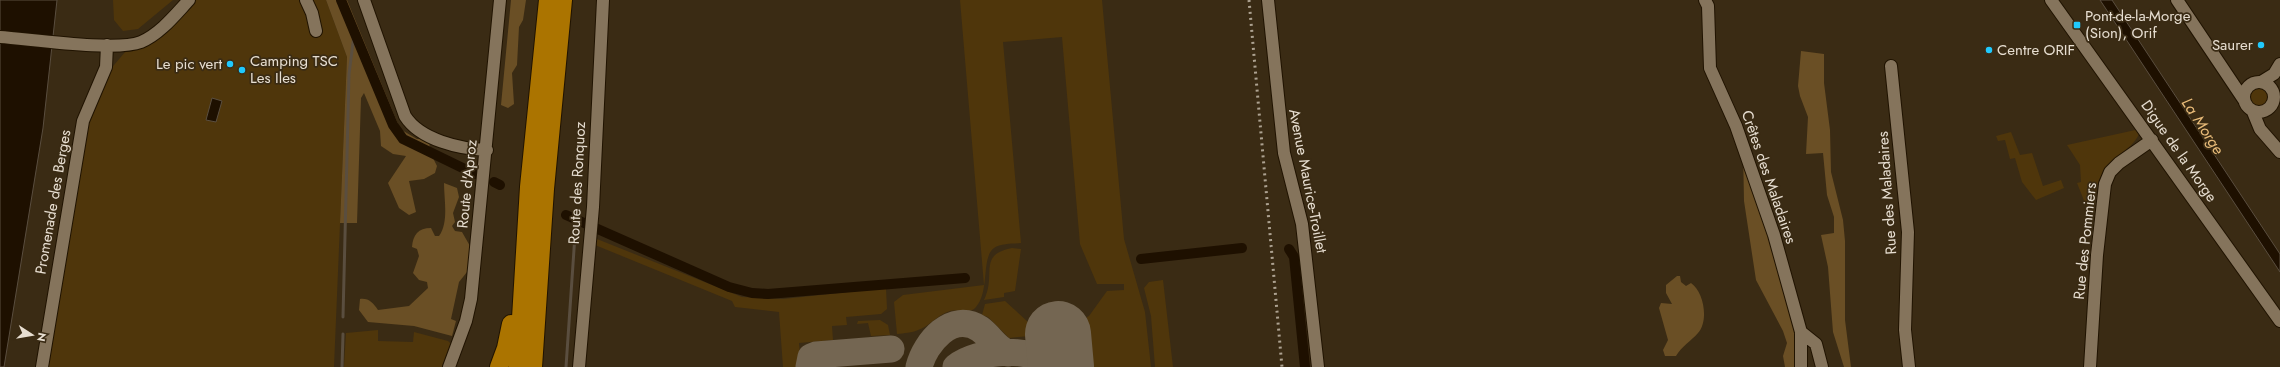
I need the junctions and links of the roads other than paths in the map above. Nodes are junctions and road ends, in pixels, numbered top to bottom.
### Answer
1 (189, 0) edge
2 (306, 0) edge
3 (364, 0) edge
4 (500, 0) edge
5 (548, 0) edge
6 (563, 0) edge
7 (603, 0) edge
8 (1268, 0) edge
9 (1705, 0) edge
10 (2051, 0) edge
11 (2177, 0) edge
12 (316, 31) dead end
13 (0, 37) edge
14 (107, 45) junction
15 (2280, 64) edge
16 (1891, 66) dead end
17 (2228, 75) junction
18 (2280, 78) edge
19 (2257, 83) junction
20 (2274, 95) junction
21 (2244, 100) junction
22 (2269, 109) junction
23 (2253, 112) junction
24 (2269, 137) junction
25 (2152, 140) junction
26 (487, 150) junction
27 (2280, 152) edge
28 (525, 252) junction
29 (2280, 321) edge
30 (1801, 332) junction
31 (42, 367) edge
32 (449, 367) edge
33 (499, 367) edge
34 (518, 367) edge
35 (533, 367) edge
36 (579, 367) edge
37 (1318, 367) edge
38 (1801, 367) edge
39 (1822, 367) edge
40 (1909, 367) edge
41 (2090, 367) edge

1 - 14 street
2 - 12 street
3 - 26 street
4 - 26 street, Route d'Aproz
5 - 28 highway
6 - 35 highway
7 - 36 street, Route des Ronquoz
8 - 37 street, Avenue Maurice-Troillet
9 - 30 street, Crêtes des Maladaires
10 - 25 street, Digue de la Morge
11 - 17 street
13 - 14 street
14 - 31 street, Promenade des Berges
15 - 19 street
16 - 40 street, Rue des Maladaires
17 - 19 street
17 - 21 street
18 - 20 street
19 - 20 street
19 - 21 street
20 - 22 street
21 - 23 street
22 - 23 street
22 - 24 street
23 - 24 street
24 - 27 street
25 - 29 street, Digue de la Morge
25 - 41 street, Rue des Pommiers
26 - 32 street, Route d'Aproz
28 - 33 highway
28 - 34 highway
30 - 38 street, Crêtes des Maladaires
30 - 39 street

